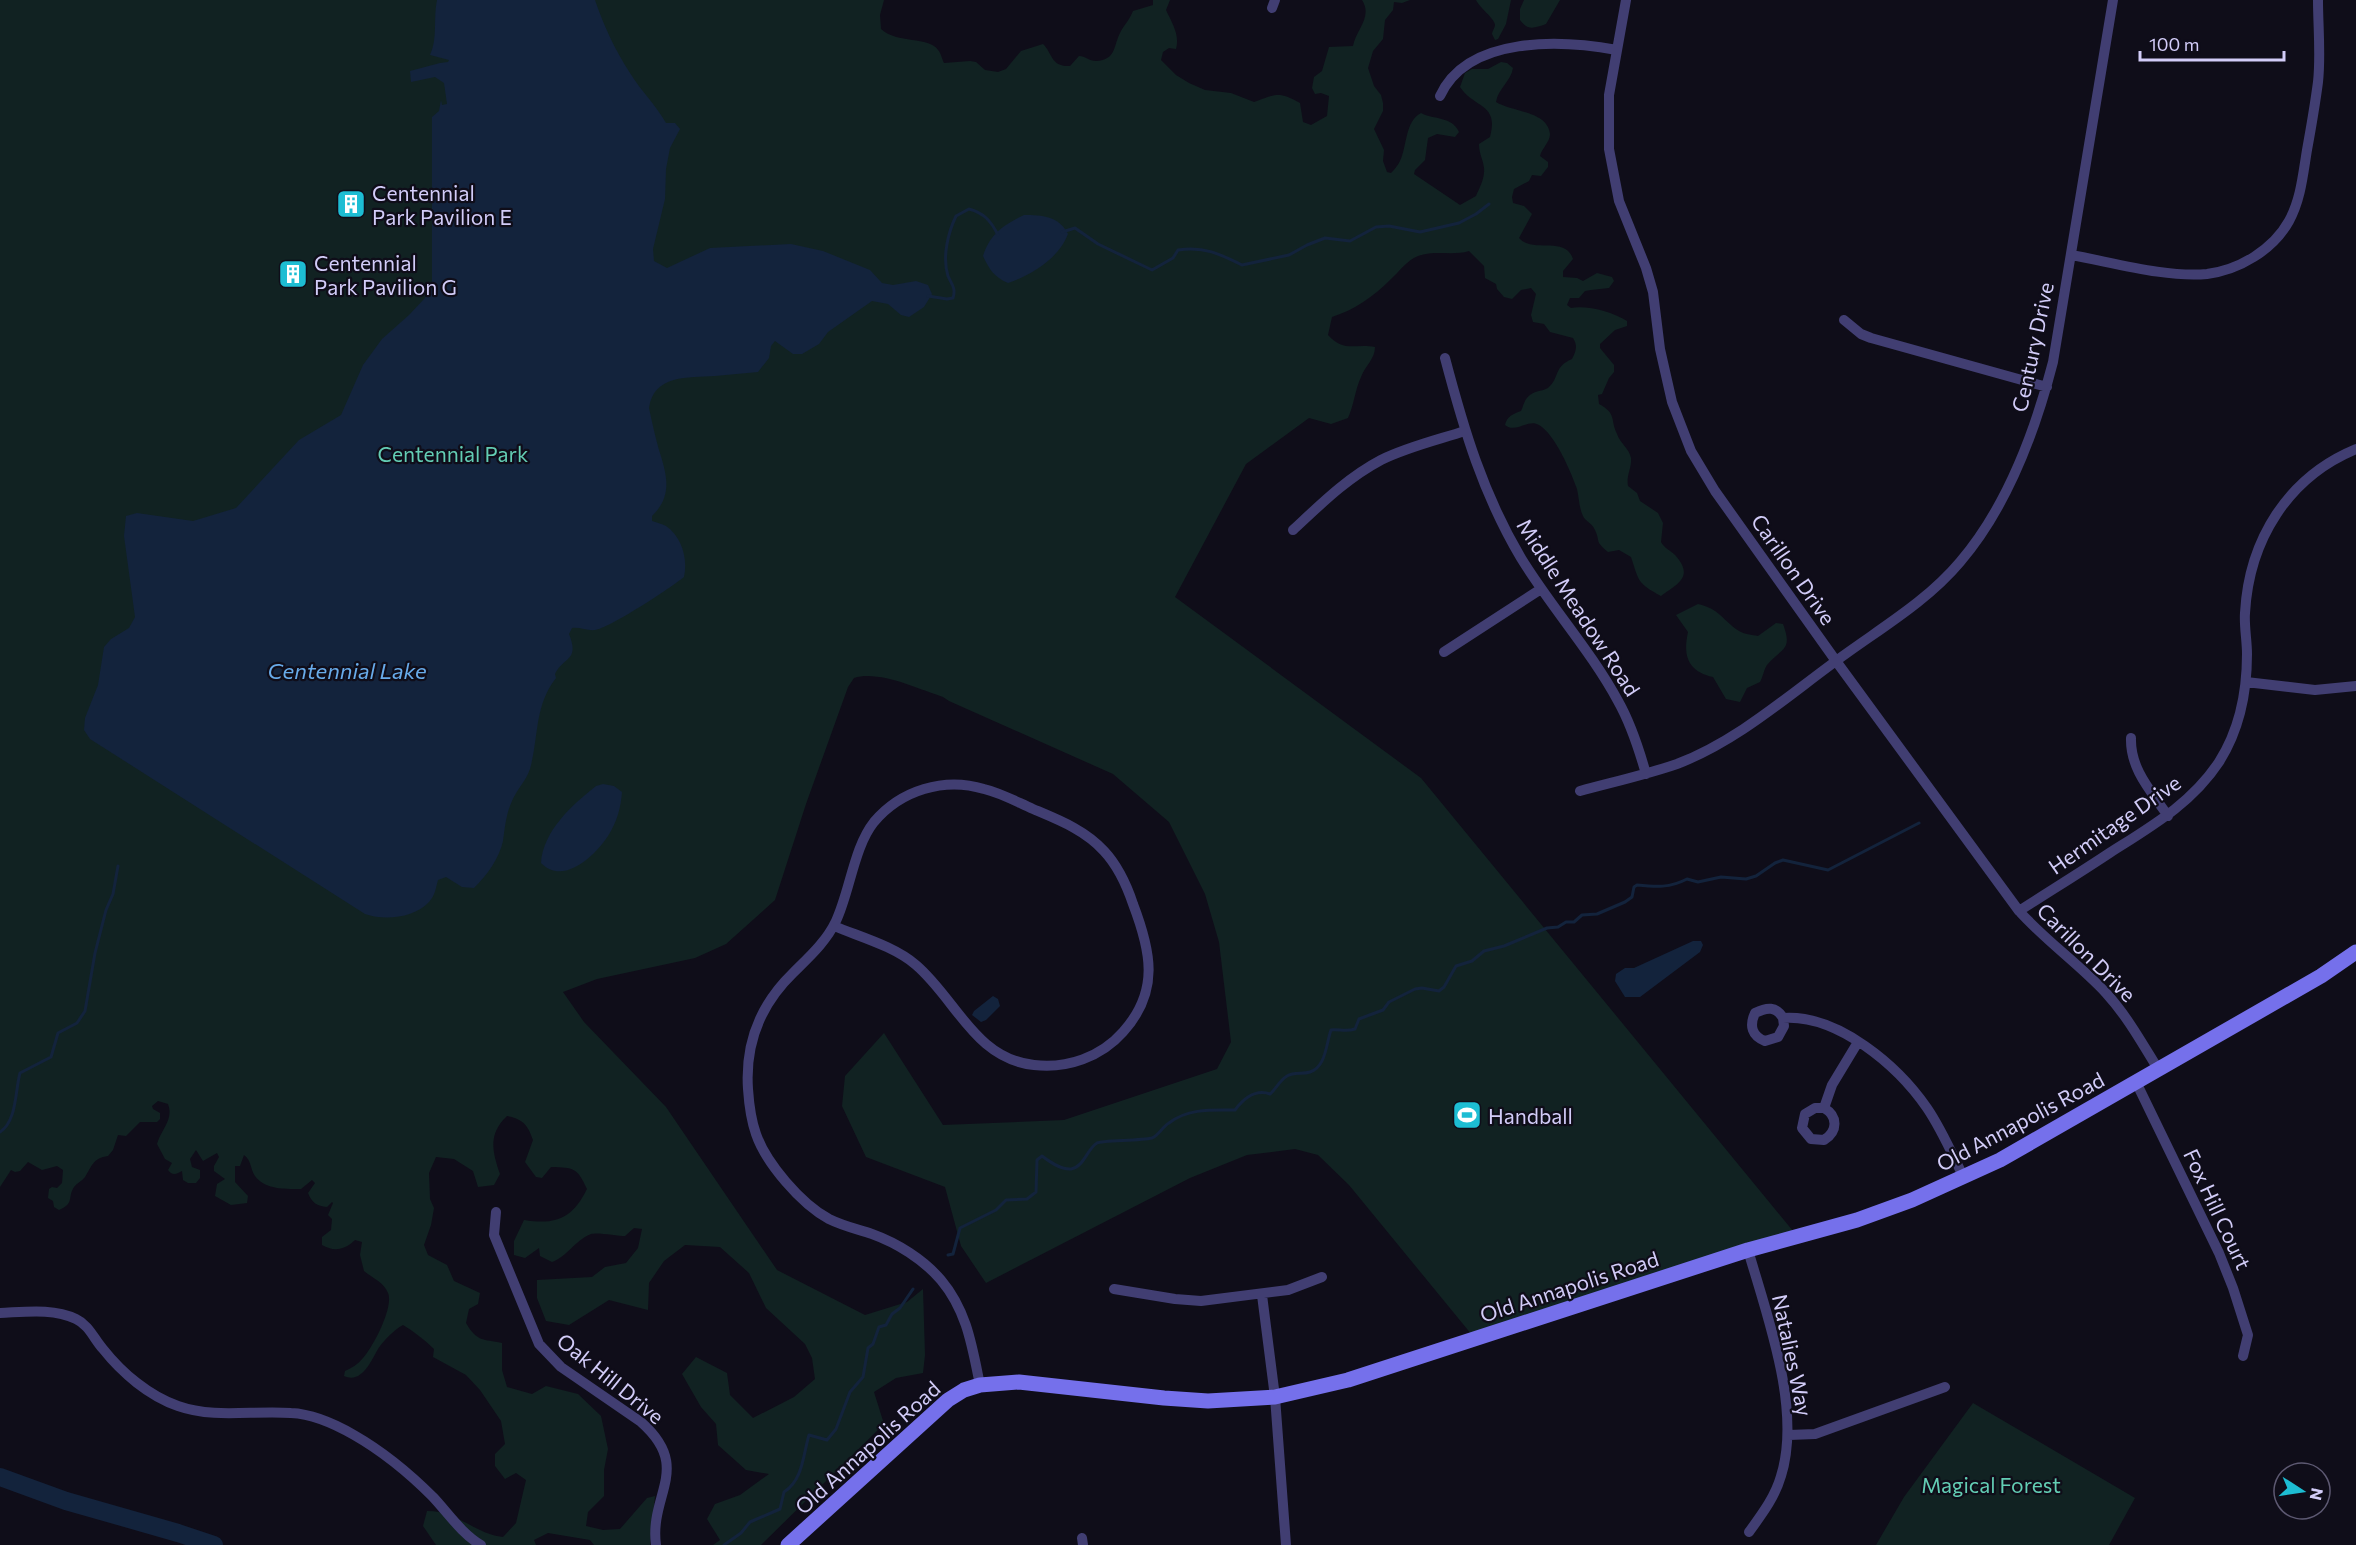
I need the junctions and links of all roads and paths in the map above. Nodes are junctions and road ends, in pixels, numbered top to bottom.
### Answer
1 (1626, 0) edge
2 (2113, 0) edge
3 (2318, 0) edge
4 (1617, 50) junction
5 (1440, 96) dead end
6 (2071, 255) junction
7 (1844, 320) dead end
8 (1445, 358) dead end
9 (2047, 387) junction
10 (1465, 431) junction
11 (2356, 449) edge
12 (1293, 530) dead end
13 (1541, 589) junction
14 (1444, 652) dead end
15 (1836, 661) junction
16 (2246, 682) junction
17 (2356, 686) edge
18 (2131, 738) dead end
19 (1646, 774) junction
20 (1581, 791) dead end
21 (2168, 816) junction
22 (2019, 911) junction
23 (834, 926) junction
24 (2356, 952) edge
25 (1783, 1018) dead end
26 (1858, 1042) junction
27 (2158, 1069) junction
28 (2136, 1082) junction
29 (1824, 1108) dead end
30 (1964, 1178) junction
31 (496, 1212) dead end
32 (1748, 1250) junction
33 (1322, 1277) dead end
34 (1114, 1289) dead end
35 (1262, 1295) junction
36 (0, 1313) edge
37 (2243, 1356) dead end
38 (980, 1385) junction
39 (1946, 1387) dead end
40 (1275, 1397) junction
41 (1789, 1435) junction
42 (1749, 1532) dead end
43 (481, 1545) edge
44 (656, 1545) edge
45 (788, 1545) edge
46 (1286, 1545) edge

1 - 4 street, Carillon Drive
2 - 6 street, Century Drive
3 - 6 street
4 - 5 street
4 - 15 street, Carillon Drive
6 - 9 street, Century Drive
7 - 9 street
8 - 10 street, Middle Meadow Road
9 - 15 street, Century Drive
10 - 12 street
10 - 13 street, Middle Meadow Road
11 - 16 street, Hermitage Drive
13 - 14 street
13 - 19 street, Middle Meadow Road
15 - 19 street, Century Drive
15 - 22 street, Carillon Drive
16 - 17 street
16 - 21 street, Hermitage Drive
18 - 21 street
19 - 20 street, Century Drive
21 - 22 street, Hermitage Drive
22 - 27 street, Carillon Drive
23 - 23 street
23 - 38 street
24 - 27 street, Old Annapolis Road
25 - 26 street
26 - 29 street
26 - 30 street
27 - 28 street, Old Annapolis Road
28 - 30 street, Old Annapolis Road
28 - 37 street, Fox Hill Court
30 - 32 street, Old Annapolis Road
31 - 44 street, Oak Hill Drive
32 - 40 street, Old Annapolis Road
32 - 41 street, Natalies Way
33 - 35 street
34 - 35 street
35 - 40 street
36 - 43 street
38 - 40 street, Old Annapolis Road
38 - 45 street, Old Annapolis Road
39 - 41 street
40 - 46 street
41 - 42 street, Natalies Way

